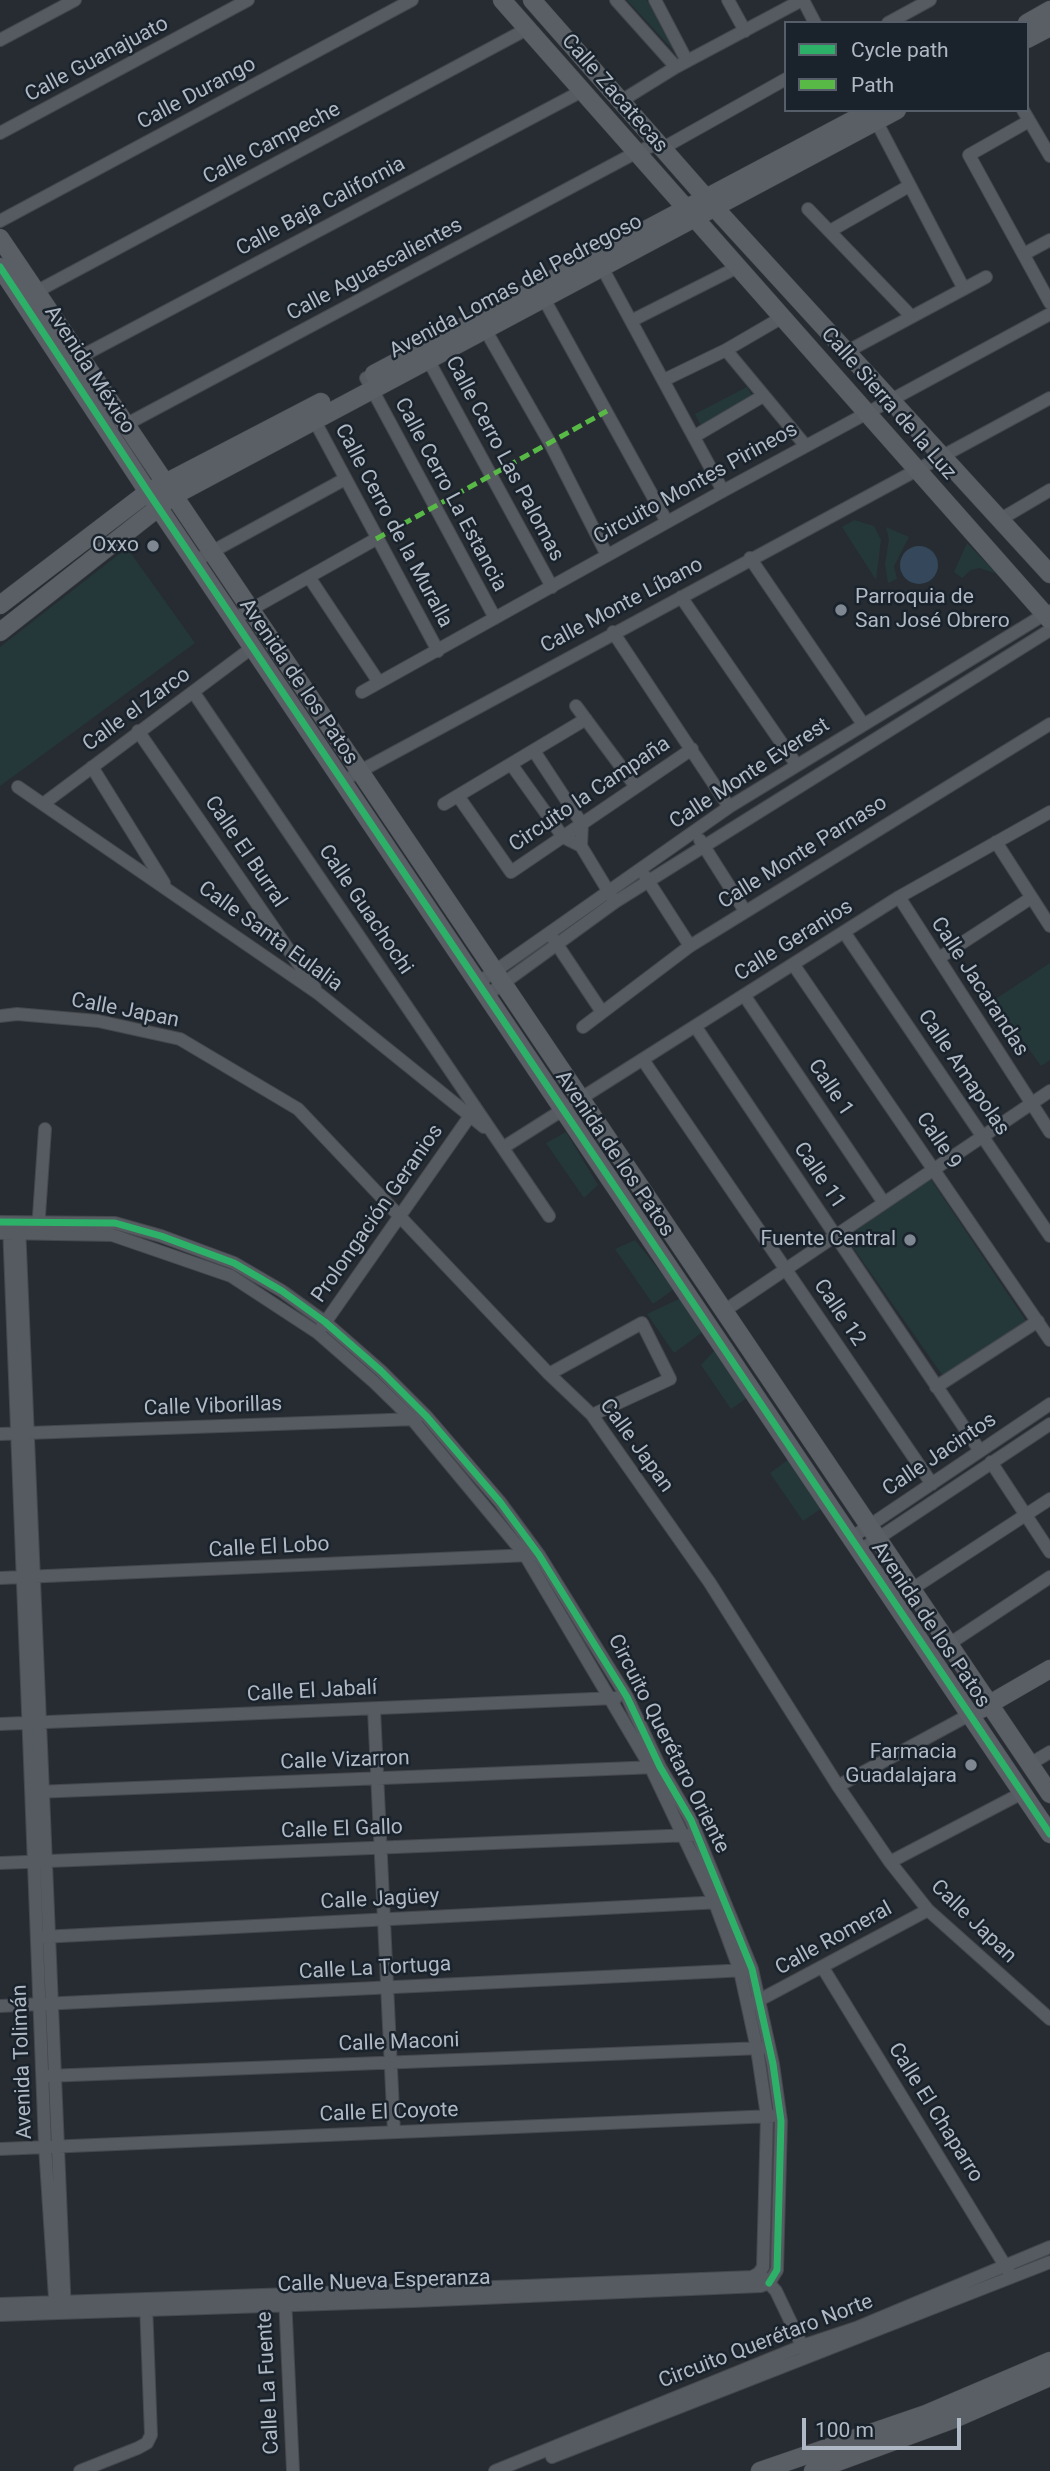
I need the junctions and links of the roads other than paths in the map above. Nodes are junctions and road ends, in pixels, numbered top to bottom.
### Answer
1 (75, 0) edge
2 (248, 0) edge
3 (412, 0) edge
4 (502, 0) edge
5 (532, 0) edge
6 (616, 0) edge
7 (655, 0) edge
8 (728, 0) edge
9 (802, 0) edge
10 (930, 0) edge
11 (814, 21) edge
12 (892, 21) edge
13 (1044, 23) edge
14 (527, 29) junction
15 (745, 31) junction
16 (1029, 37) edge
17 (0, 40) edge
18 (681, 64) junction
19 (784, 80) edge
20 (582, 91) junction
21 (621, 101) junction
22 (873, 114) edge
23 (1026, 116) edge
24 (0, 132) edge
25 (649, 149) junction
26 (1050, 156) edge
27 (909, 186) junction
28 (697, 208) junction
29 (808, 209) dead end
30 (0, 221) edge
31 (830, 231) junction
32 (0, 238) edge
33 (1050, 240) edge
34 (1024, 254) junction
35 (599, 262) junction
36 (0, 267) edge
37 (738, 267) junction
38 (986, 277) dead end
39 (964, 289) junction
40 (28, 296) junction
41 (544, 299) junction
42 (1050, 303) edge
43 (1050, 314) edge
44 (911, 316) junction
45 (781, 318) junction
46 (633, 320) junction
47 (482, 325) junction
48 (726, 350) junction
49 (848, 351) junction
50 (425, 354) junction
51 (78, 358) junction
52 (664, 380) junction
53 (369, 384) junction
54 (763, 396) junction
55 (1050, 398) edge
56 (889, 402) junction
57 (871, 413) junction
58 (311, 414) junction
59 (125, 425) junction
60 (695, 436) junction
61 (805, 446) junction
62 (940, 457) junction
63 (918, 469) junction
64 (345, 479) junction
65 (1050, 490) edge
66 (723, 491) junction
67 (161, 494) junction
68 (1001, 519) junction
69 (667, 522) junction
70 (376, 540) junction
71 (607, 555) junction
72 (203, 556) junction
73 (750, 558) junction
74 (1050, 574) edge
75 (309, 577) junction
76 (552, 587) junction
77 (681, 597) junction
78 (0, 605) edge
79 (242, 614) junction
80 (495, 618) junction
81 (1049, 618) edge
82 (0, 632) edge
83 (613, 632) junction
84 (253, 647) junction
85 (438, 651) junction
86 (378, 681) junction
87 (362, 692) dead end
88 (194, 693) junction
89 (908, 698) junction
90 (576, 706) dead end
91 (918, 714) junction
92 (586, 719) junction
93 (863, 724) junction
94 (1050, 724) edge
95 (138, 731) junction
96 (692, 749) junction
97 (534, 751) junction
98 (511, 764) junction
99 (796, 764) junction
100 (92, 767) junction
101 (351, 776) junction
102 (18, 787) dead end
103 (636, 787) junction
104 (758, 789) junction
105 (458, 796) junction
106 (43, 804) junction
107 (444, 804) dead end
108 (769, 804) junction
109 (729, 807) junction
110 (1050, 812) edge
111 (582, 824) junction
112 (695, 832) junction
113 (562, 837) junction
114 (996, 842) junction
115 (581, 846) junction
116 (704, 846) junction
117 (645, 875) junction
118 (167, 887) junction
119 (612, 897) junction
120 (899, 897) junction
121 (1031, 898) junction
122 (746, 911) junction
123 (1050, 926) edge
124 (844, 932) junction
125 (553, 938) junction
126 (690, 946) junction
127 (939, 958) junction
128 (793, 964) junction
129 (499, 978) junction
130 (482, 989) junction
131 (319, 994) junction
132 (744, 995) junction
133 (601, 1012) junction
134 (0, 1016) edge
135 (695, 1026) junction
136 (583, 1027) dead end
137 (643, 1060) junction
138 (1050, 1091) edge
139 (581, 1099) junction
140 (1031, 1105) junction
141 (564, 1110) junction
142 (473, 1113) junction
143 (45, 1129) dead end
144 (1050, 1132) edge
145 (984, 1137) junction
146 (505, 1147) junction
147 (934, 1170) junction
148 (884, 1203) junction
149 (549, 1216) dead end
150 (398, 1217) junction
151 (9, 1227) edge
152 (38, 1227) junction
153 (835, 1234) junction
154 (1050, 1236) edge
155 (183, 1243) junction
156 (179, 1256) junction
157 (784, 1267) junction
158 (724, 1311) junction
159 (1038, 1321) junction
160 (322, 1328) junction
161 (1050, 1340) edge
162 (549, 1374) junction
163 (936, 1387) junction
164 (1050, 1404) edge
165 (592, 1415) junction
166 (427, 1417) junction
167 (412, 1419) junction
168 (1050, 1424) edge
169 (23, 1433) junction
170 (0, 1434) edge
171 (980, 1451) junction
172 (991, 1462) junction
173 (932, 1484) junction
174 (1050, 1499) edge
175 (1026, 1515) junction
176 (873, 1532) junction
177 (855, 1544) junction
178 (1050, 1552) edge
179 (539, 1555) junction
180 (525, 1556) junction
181 (28, 1577) junction
182 (1050, 1577) edge
183 (0, 1578) edge
184 (912, 1590) junction
185 (949, 1644) junction
186 (1050, 1669) edge
187 (627, 1697) junction
188 (610, 1698) junction
189 (989, 1705) junction
190 (374, 1709) junction
191 (969, 1715) junction
192 (34, 1723) junction
193 (0, 1724) edge
194 (1050, 1752) edge
195 (1030, 1764) junction
196 (656, 1768) junction
197 (377, 1779) junction
198 (838, 1786) junction
199 (37, 1792) junction
200 (1022, 1793) junction
201 (1050, 1794) edge
202 (1045, 1815) edge
203 (691, 1835) junction
204 (1050, 1835) edge
205 (381, 1848) junction
206 (39, 1861) junction
207 (890, 1862) junction
208 (0, 1863) edge
209 (720, 1902) junction
210 (928, 1910) junction
211 (383, 1920) junction
212 (42, 1937) junction
213 (823, 1968) junction
214 (746, 1970) junction
215 (387, 1988) junction
216 (45, 2003) junction
217 (753, 2004) junction
218 (0, 2006) edge
219 (1050, 2019) edge
220 (763, 2048) junction
221 (390, 2063) junction
222 (48, 2076) junction
223 (780, 2115) junction
224 (766, 2116) junction
225 (394, 2132) junction
226 (51, 2146) junction
227 (0, 2149) edge
228 (1050, 2247) edge
229 (1050, 2262) edge
230 (1009, 2272) junction
231 (759, 2273) junction
232 (769, 2283) junction
233 (525, 2291) junction
234 (145, 2297) junction
235 (284, 2298) junction
236 (0, 2304) edge
237 (60, 2307) junction
238 (146, 2311) junction
239 (0, 2315) edge
240 (805, 2352) junction
241 (1050, 2361) edge
242 (1050, 2377) edge
243 (80, 2471) edge
244 (293, 2471) edge
245 (496, 2471) edge
246 (516, 2471) edge
247 (760, 2471) edge
248 (813, 2471) edge

1 - 17 street
2 - 24 street, Calle Guanajuato
3 - 30 street, Calle Durango
4 - 14 street, Calle Zacatecas
5 - 21 street, Calle Zacatecas
6 - 18 street
7 - 18 street
8 - 15 street
9 - 11 street
9 - 15 street
10 - 12 street
13 - 16 street
14 - 20 street, Calle Zacatecas
14 - 40 street, Calle Campeche
15 - 18 street
18 - 21 street
19 - 25 street, Calle Aguascalientes
20 - 25 street, Calle Zacatecas
20 - 51 street, Calle Baja California
21 - 25 street, Calle Zacatecas
22 - 27 street
22 - 28 street, Avenida Lomas del Pedregoso
23 - 26 street
23 - 34 street
25 - 28 street, Calle Zacatecas
25 - 28 street, Calle Zacatecas
25 - 59 street, Calle Aguascalientes
27 - 31 street
27 - 39 street
28 - 35 street, Avenida Lomas del Pedregoso
28 - 37 street, Calle Sierra de la Luz
28 - 49 street, Calle Sierra de la Luz
29 - 31 street
31 - 44 street
32 - 40 street, Avenida México
33 - 34 street
34 - 42 street
35 - 41 street, Avenida Lomas del Pedregoso
35 - 46 street
35 - 47 street, Avenida Lomas del Pedregoso
36 - 40 street, Avenida México
37 - 45 street, Calle Sierra de la Luz
37 - 46 street
38 - 39 street
39 - 44 street
40 - 51 street, Avenida México
40 - 67 street, Avenida México
41 - 47 street, Avenida Lomas del Pedregoso
41 - 69 street
43 - 56 street, Circuito Montes Pirineos
44 - 49 street
45 - 48 street
45 - 57 street, Calle Sierra de la Luz
46 - 52 street
47 - 50 street, Avenida Lomas del Pedregoso
47 - 71 street
48 - 52 street
48 - 54 street
49 - 56 street, Calle Sierra de la Luz
50 - 53 street, Avenida Lomas del Pedregoso
50 - 76 street, Calle Cerro Las Palomas
51 - 59 street, Avenida México
52 - 60 street
53 - 58 street, Avenida Lomas del Pedregoso
53 - 80 street, Calle Cerro La Estancia
54 - 60 street
54 - 61 street
55 - 62 street
56 - 57 street, Circuito Montes Pirineos
56 - 62 street, Calle Sierra de la Luz
57 - 61 street, Circuito Montes Pirineos
57 - 63 street, Calle Sierra de la Luz
58 - 64 street, Calle Cerro de la Muralla
58 - 67 street, Avenida Lomas del Pedregoso
59 - 67 street, Avenida México
60 - 66 street
61 - 66 street, Circuito Montes Pirineos
62 - 63 street, Calle Monte Líbano
62 - 68 street, Calle Sierra de la Luz
63 - 73 street, Calle Monte Líbano
63 - 81 street, Calle Sierra de la Luz
64 - 70 street, Calle Cerro de la Muralla
64 - 72 street
65 - 68 street
66 - 69 street, Circuito Montes Pirineos
67 - 72 street, Avenida de los Patos
67 - 78 street
67 - 82 street
68 - 74 street, Calle Sierra de la Luz
69 - 71 street, Circuito Montes Pirineos
70 - 75 street
70 - 85 street, Calle Cerro de la Muralla
71 - 76 street, Circuito Montes Pirineos
72 - 79 street, Avenida de los Patos
73 - 77 street, Calle Monte Líbano
73 - 93 street
75 - 79 street
75 - 86 street
76 - 80 street, Circuito Montes Pirineos
77 - 83 street, Calle Monte Líbano
77 - 99 street
79 - 84 street, Avenida de los Patos
79 - 101 street, Avenida de los Patos
80 - 85 street, Circuito Montes Pirineos
81 - 89 street, Calle Monte Everest
81 - 91 street, Calle Monte Everest
83 - 96 street
83 - 101 street, Calle Monte Líbano
84 - 88 street, Calle el Zarco
84 - 101 street, Avenida de los Patos
85 - 86 street, Circuito Montes Pirineos
86 - 87 street, Circuito Montes Pirineos
88 - 95 street, Calle el Zarco
88 - 142 street, Calle Guachochi
89 - 91 street
89 - 93 street, Calle Monte Everest
90 - 92 street
91 - 108 street, Calle Monte Everest
92 - 97 street
92 - 103 street
93 - 99 street, Calle Monte Everest
94 - 122 street, Calle Monte Parnaso
95 - 100 street, Calle el Zarco
95 - 131 street, Calle El Burral
96 - 103 street, Circuito la Campaña
96 - 109 street
97 - 98 street
97 - 111 street
98 - 105 street
98 - 113 street
99 - 104 street, Calle Monte Everest
100 - 106 street, Calle el Zarco
100 - 118 street
101 - 129 street, Avenida de los Patos
101 - 130 street, Avenida de los Patos
102 - 106 street, Calle Santa Eulalia
103 - 111 street, Circuito la Campaña
104 - 108 street
104 - 109 street, Calle Monte Everest
105 - 107 street
105 - 113 street, Circuito la Campaña
106 - 118 street, Calle Santa Eulalia
108 - 116 street, Calle Monte Everest
109 - 112 street, Calle Monte Everest
110 - 114 street, Calle Geranios
111 - 113 street, Circuito la Campaña
111 - 115 street
112 - 116 street
112 - 117 street, Calle Monte Everest
113 - 115 street
114 - 120 street, Calle Geranios
114 - 121 street
115 - 119 street
116 - 117 street, Calle Monte Everest
116 - 122 street
117 - 119 street, Calle Monte Everest
117 - 126 street
118 - 131 street, Calle Santa Eulalia
119 - 125 street, Calle Monte Everest
120 - 124 street, Calle Geranios
120 - 127 street, Calle Jacarandas
121 - 123 street
121 - 127 street
122 - 126 street, Calle Monte Parnaso
124 - 128 street, Calle Geranios
124 - 145 street, Calle Amapolas
125 - 129 street, Calle Monte Everest
125 - 133 street
126 - 133 street, Calle Monte Parnaso
127 - 140 street, Calle Jacarandas
128 - 132 street, Calle Geranios
128 - 147 street, Calle 9
129 - 130 street, Calle Monte Everest
129 - 139 street, Avenida de los Patos
130 - 141 street, Avenida de los Patos
131 - 142 street, Calle Santa Eulalia
132 - 135 street, Calle Geranios
132 - 148 street, Calle 1
133 - 136 street, Calle Monte Parnaso
134 - 150 street, Calle Japan
135 - 137 street, Calle Geranios
135 - 153 street, Calle 11
137 - 139 street, Calle Geranios
137 - 157 street, Calle 12
138 - 140 street
139 - 141 street, Calle Geranios
139 - 158 street, Avenida de los Patos
140 - 144 street, Calle Jacarandas
140 - 145 street
141 - 146 street
141 - 177 street, Avenida de los Patos
142 - 146 street, Calle Santa Eulalia
142 - 150 street, Prolongación Geranios
143 - 152 street
145 - 147 street
145 - 154 street, Calle Amapolas
146 - 149 street
147 - 148 street
147 - 159 street, Calle 9
148 - 153 street
150 - 160 street, Prolongación Geranios
150 - 162 street, Calle Japan
151 - 152 street, Circuito Querétaro Oriente
151 - 169 street, Avenida Tolimán
152 - 155 street, Circuito Querétaro Oriente
152 - 156 street, Circuito Querétaro Oriente
153 - 157 street
153 - 163 street, Calle 11
155 - 156 street
155 - 160 street, Circuito Querétaro Oriente
156 - 160 street, Circuito Querétaro Oriente
157 - 158 street
157 - 173 street, Calle 12
158 - 176 street, Avenida de los Patos
159 - 161 street, Calle 9
159 - 163 street
160 - 166 street, Circuito Querétaro Oriente
160 - 167 street, Circuito Querétaro Oriente
162 - 165 street, Calle Japan
162 - 165 street
163 - 171 street, Calle 11
164 - 171 street, Calle Jacintos
165 - 198 street, Calle Japan
166 - 167 street, Calle Viborillas
166 - 179 street, Circuito Querétaro Oriente
167 - 169 street, Calle Viborillas
167 - 180 street, Circuito Querétaro Oriente
168 - 172 street, Calle Jacintos
169 - 170 street, Calle Viborillas
169 - 181 street, Avenida Tolimán
171 - 173 street, Calle Jacintos
172 - 175 street
172 - 176 street, Calle Jacintos
173 - 176 street, Calle Jacintos
174 - 175 street
175 - 178 street
175 - 184 street
176 - 177 street, Calle Jacintos
176 - 184 street, Avenida de los Patos
177 - 191 street, Avenida de los Patos
179 - 180 street, Calle El Lobo
179 - 187 street, Circuito Querétaro Oriente
180 - 181 street, Calle El Lobo
180 - 188 street, Circuito Querétaro Oriente
181 - 183 street, Calle El Lobo
181 - 192 street, Avenida Tolimán
182 - 185 street
184 - 185 street, Avenida de los Patos
185 - 189 street, Avenida de los Patos
186 - 189 street
187 - 188 street, Calle El Jabalí
187 - 196 street, Circuito Querétaro Oriente
188 - 190 street, Calle El Jabalí
188 - 196 street, Circuito Querétaro Oriente
189 - 191 street
189 - 195 street, Avenida de los Patos
190 - 192 street, Calle El Jabalí
190 - 197 street
191 - 198 street
191 - 200 street, Avenida de los Patos
192 - 193 street, Calle El Jabalí
192 - 199 street, Avenida Tolimán
194 - 195 street
195 - 201 street, Avenida de los Patos
196 - 197 street, Calle Vizarron
196 - 203 street, Circuito Querétaro Oriente
197 - 199 street, Calle Vizarron
197 - 205 street
198 - 207 street, Calle Japan
199 - 206 street, Avenida Tolimán
200 - 202 street, Avenida de los Patos
200 - 207 street
202 - 204 street, Avenida de los Patos
203 - 205 street, Calle El Gallo
203 - 209 street, Circuito Querétaro Oriente
205 - 206 street, Calle El Gallo
205 - 211 street
206 - 208 street, Calle El Gallo
206 - 212 street, Avenida Tolimán
207 - 210 street, Calle Japan
209 - 211 street, Calle Jagüey
209 - 214 street, Circuito Querétaro Oriente
210 - 213 street, Calle Romeral
210 - 219 street, Calle Japan
211 - 212 street, Calle Jagüey
211 - 215 street
212 - 216 street, Avenida Tolimán
213 - 217 street, Calle Romeral
213 - 230 street, Calle El Chaparro
214 - 215 street, Calle La Tortuga
214 - 217 street, Circuito Querétaro Oriente
215 - 216 street, Calle La Tortuga
215 - 221 street
216 - 218 street, Calle La Tortuga
216 - 222 street, Avenida Tolimán
217 - 220 street, Circuito Querétaro Oriente
220 - 221 street, Calle Maconi
220 - 223 street, Circuito Querétaro Oriente
220 - 224 street, Circuito Querétaro Oriente
221 - 222 street, Calle Maconi
221 - 225 street
222 - 226 street, Avenida Tolimán
223 - 224 street, Calle El Coyote
223 - 232 street, Circuito Querétaro Oriente
224 - 225 street, Calle El Coyote
224 - 231 street, Circuito Querétaro Oriente
225 - 226 street, Calle El Coyote
226 - 227 street, Calle El Coyote
226 - 237 street, Avenida Tolimán
228 - 230 street, Circuito Querétaro Norte
229 - 230 street, Circuito Querétaro Norte
230 - 240 street, Circuito Querétaro Norte
231 - 232 street
231 - 233 street, Calle Nueva Esperanza
232 - 233 street, Calle Nueva Esperanza
232 - 240 street
233 - 235 street, Calle Nueva Esperanza
234 - 235 street, Calle Nueva Esperanza
234 - 237 street, Calle Nueva Esperanza
234 - 238 street
235 - 238 street, Calle Nueva Esperanza
235 - 244 street, Calle La Fuente
236 - 237 street, Calle Nueva Esperanza
237 - 238 street, Calle Nueva Esperanza
237 - 239 street, Calle Nueva Esperanza
238 - 243 street
240 - 245 street, Circuito Querétaro Norte
240 - 246 street, Circuito Querétaro Norte
241 - 247 street
242 - 248 street

